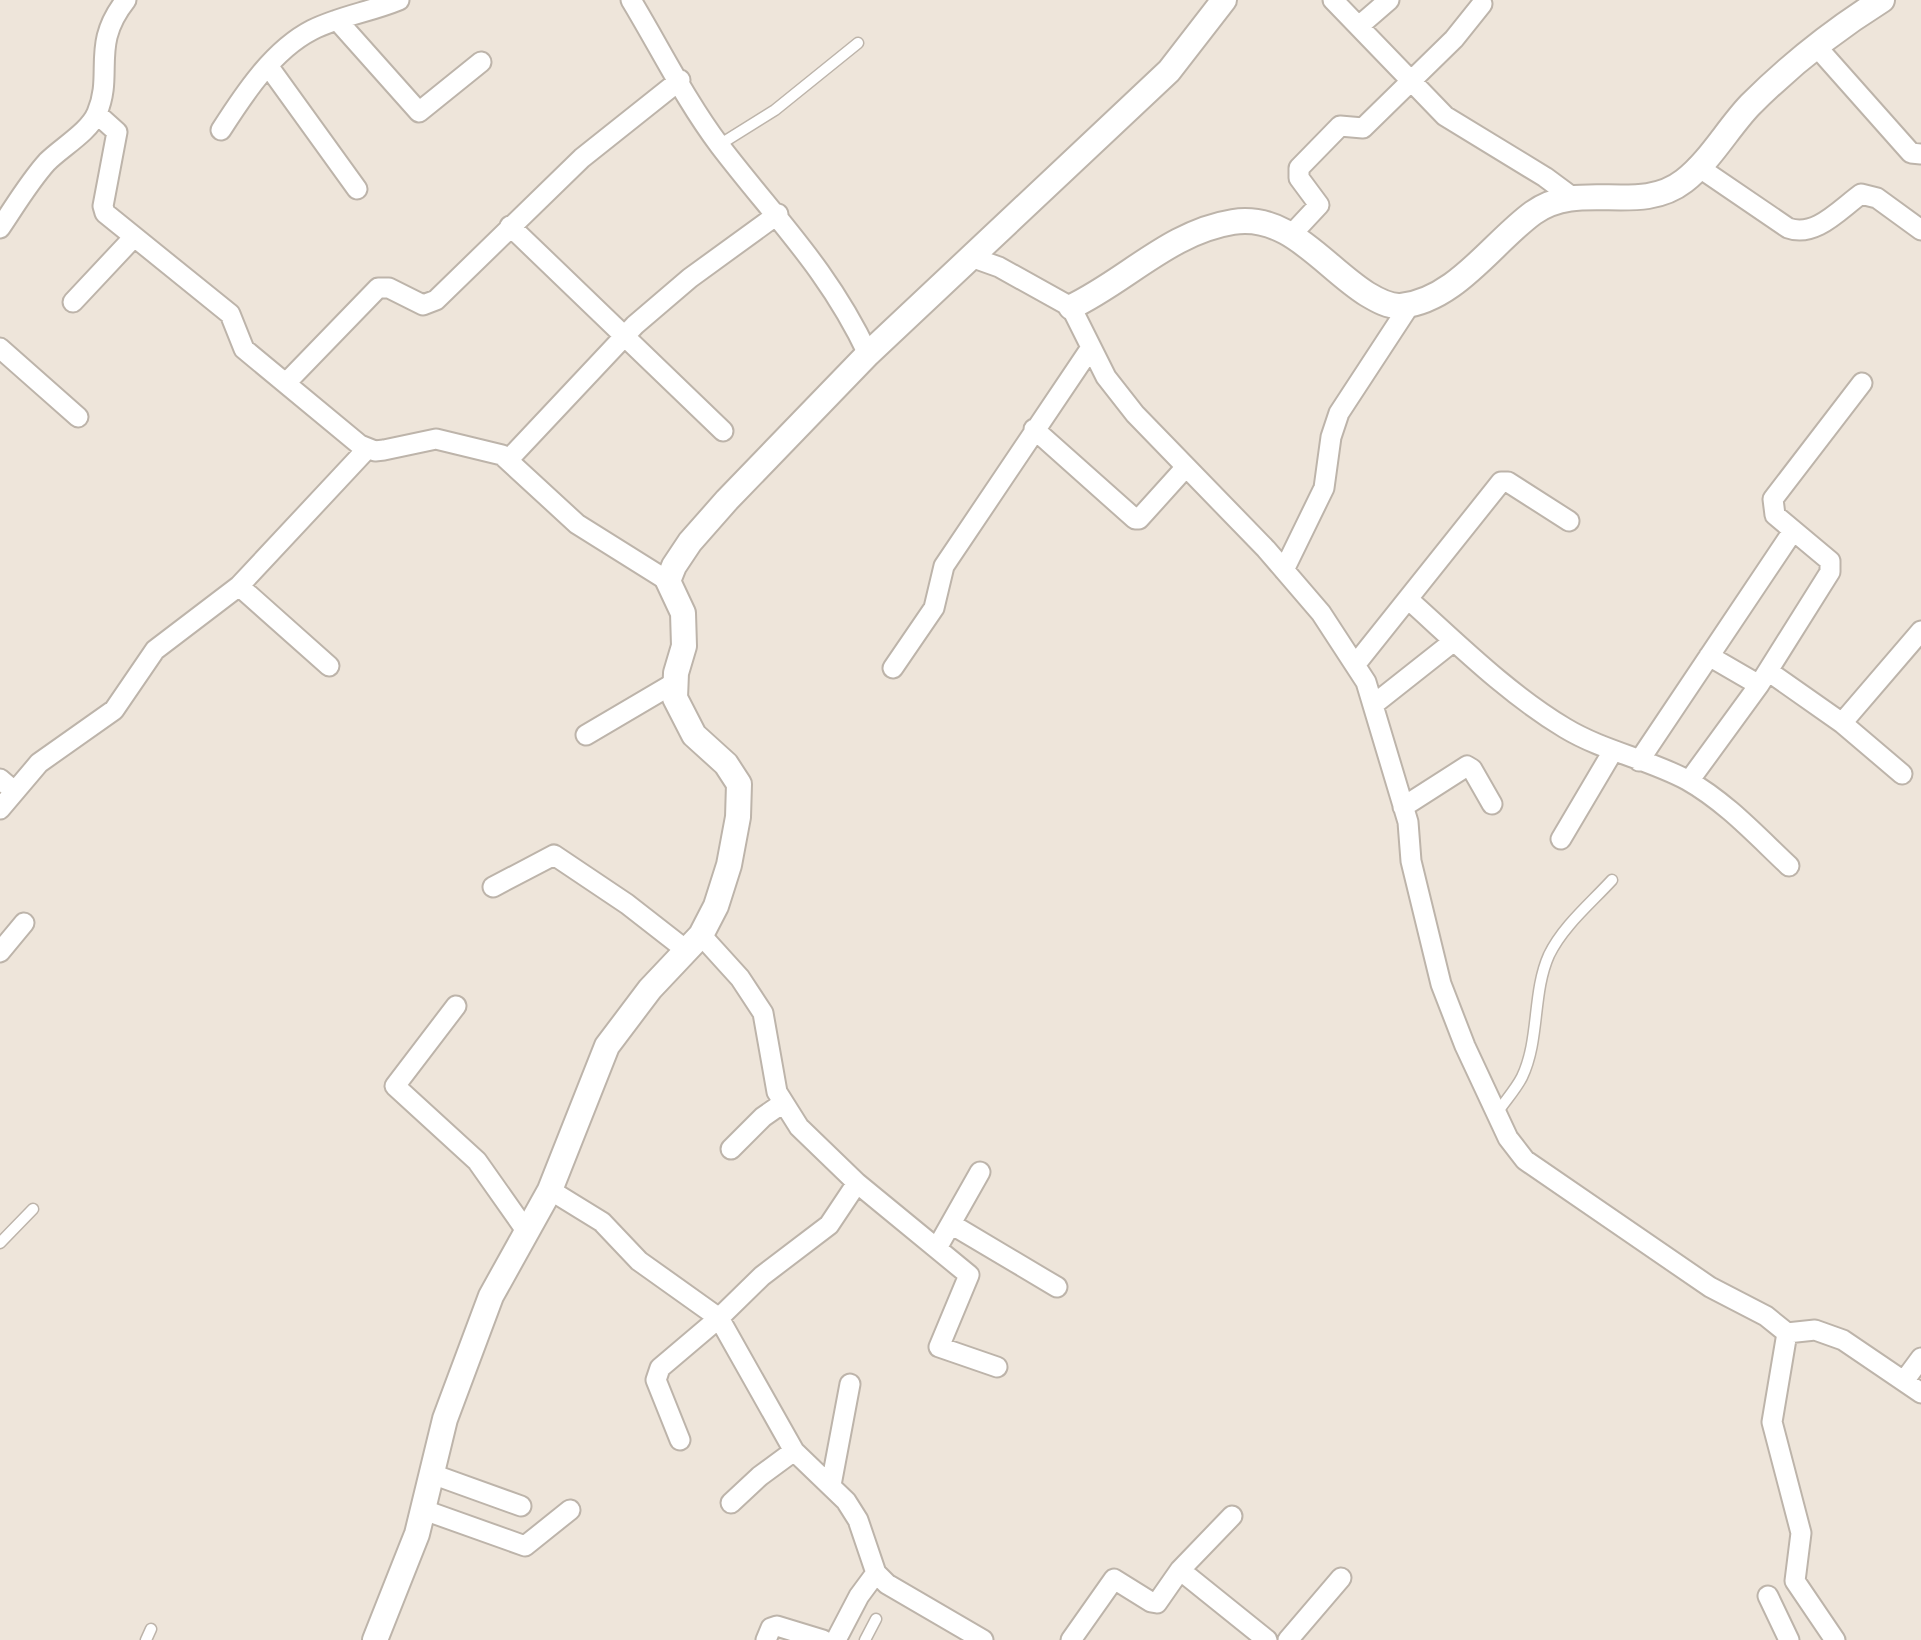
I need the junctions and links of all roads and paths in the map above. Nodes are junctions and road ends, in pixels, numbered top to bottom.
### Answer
1 (126, 0) edge
2 (399, 0) edge
3 (631, 0) edge
4 (1224, 0) edge
5 (1332, 0) edge
6 (1389, 0) edge
7 (1882, 0) edge
8 (1482, 5) dead end
9 (337, 20) junction
10 (1359, 26) junction
11 (858, 43) dead end
12 (1816, 46) junction
13 (481, 62) dead end
14 (269, 67) junction
15 (680, 80) junction
16 (1411, 81) junction
17 (97, 114) junction
18 (221, 130) dead end
19 (719, 145) junction
20 (1921, 154) edge
21 (1698, 166) junction
22 (357, 190) dead end
23 (1572, 197) junction
24 (778, 214) junction
25 (3, 218) edge
26 (510, 226) junction
27 (1921, 230) edge
28 (1291, 235) junction
29 (133, 238) junction
30 (971, 257) junction
31 (73, 302) dead end
32 (1411, 303) junction
33 (1071, 307) junction
34 (625, 335) junction
35 (0, 348) edge
36 (1090, 349) junction
37 (868, 354) junction
38 (286, 383) junction
39 (1862, 383) dead end
40 (78, 417) dead end
41 (1034, 429) junction
42 (723, 431) dead end
43 (367, 449) junction
44 (509, 459) junction
45 (1185, 468) junction
46 (1569, 522) dead end
47 (1793, 531) junction
48 (1284, 570) junction
49 (668, 581) junction
50 (239, 586) junction
51 (1408, 600) junction
52 (1921, 631) edge
53 (1454, 641) junction
54 (1709, 656) junction
55 (1355, 665) junction
56 (329, 666) dead end
57 (893, 668) dead end
58 (1763, 678) junction
59 (676, 682) junction
60 (1373, 705) junction
61 (1842, 723) junction
62 (586, 735) dead end
63 (1613, 751) junction
64 (1639, 761) junction
65 (1902, 774) dead end
66 (1689, 781) junction
67 (7, 785) edge
68 (1492, 804) dead end
69 (1403, 807) junction
70 (0, 809) edge
71 (1561, 839) dead end
72 (1790, 866) dead end
73 (1612, 880) dead end
74 (493, 887) dead end
75 (24, 923) dead end
76 (694, 942) junction
77 (0, 952) edge
78 (456, 1006) dead end
79 (783, 1103) junction
80 (1497, 1113) junction
81 (731, 1149) dead end
82 (980, 1172) dead end
83 (857, 1183) junction
84 (550, 1190) junction
85 (33, 1209) dead end
86 (951, 1224) junction
87 (527, 1232) junction
88 (0, 1243) edge
89 (937, 1248) junction
90 (1057, 1287) dead end
91 (719, 1318) junction
92 (1787, 1333) junction
93 (1921, 1357) edge
94 (997, 1367) dead end
95 (1904, 1381) junction
96 (850, 1384) dead end
97 (1921, 1393) edge
98 (680, 1440) dead end
99 (794, 1451) junction
100 (432, 1474) junction
101 (831, 1485) junction
102 (731, 1503) dead end
103 (521, 1506) dead end
104 (424, 1510) junction
105 (570, 1510) dead end
106 (1232, 1516) dead end
107 (1180, 1570) junction
108 (876, 1573) junction
109 (1341, 1578) dead end
110 (1768, 1596) dead end
111 (876, 1619) dead end
112 (151, 1629) dead end
113 (1260, 1638) edge
114 (146, 1640) edge
115 (376, 1640) edge
116 (766, 1640) edge
117 (823, 1640) edge
118 (836, 1640) edge
119 (865, 1640) edge
120 (983, 1640) edge
121 (1071, 1640) edge
122 (1288, 1640) edge
123 (1789, 1640) edge
124 (1835, 1640) edge

1 - 17 street
2 - 9 street
3 - 15 street
4 - 30 street
5 - 10 street
6 - 10 street
7 - 12 street
8 - 16 street
9 - 13 street
9 - 14 street
10 - 16 street
11 - 19 lane
12 - 20 street
12 - 21 street
14 - 18 street
14 - 22 street
15 - 19 street
15 - 26 street
16 - 23 street
16 - 28 street
17 - 25 street
17 - 29 street
19 - 24 street
21 - 23 street
21 - 27 street
23 - 32 street
24 - 34 street
24 - 37 street
26 - 34 street
26 - 38 street
28 - 32 street
28 - 33 street
29 - 31 street
29 - 38 street
30 - 33 street
30 - 37 street
32 - 48 street
33 - 36 street
34 - 42 street
34 - 44 street
35 - 40 street
36 - 41 street
36 - 45 street
37 - 49 street
38 - 43 street
39 - 47 street
41 - 45 street
41 - 57 street
43 - 44 street
43 - 50 street
44 - 49 street
45 - 48 street
46 - 51 street
47 - 54 street
47 - 58 street
48 - 55 street
49 - 59 street
50 - 56 street
50 - 67 street
51 - 53 street
51 - 55 street
52 - 61 street
53 - 60 street
53 - 63 street
54 - 58 street
54 - 64 street
55 - 60 street
58 - 61 street
58 - 66 street
59 - 62 street
59 - 76 street
60 - 69 street
61 - 65 street
63 - 64 street
63 - 71 street
64 - 66 street
66 - 72 street
67 - 70 street
68 - 69 street
69 - 80 street
73 - 80 lane
74 - 76 street
75 - 77 street
76 - 79 street
76 - 84 street
78 - 87 street
79 - 81 street
79 - 83 street
80 - 92 street
82 - 86 street
83 - 89 street
83 - 91 street
84 - 87 street
84 - 91 street
85 - 88 lane
86 - 89 street
86 - 90 street
87 - 100 street
89 - 94 street
91 - 98 street
91 - 99 street
92 - 95 street
92 - 124 street
93 - 95 street
95 - 97 street
96 - 101 street
99 - 101 street
99 - 102 street
100 - 103 street
100 - 104 street
101 - 108 street
104 - 105 street
104 - 115 street
106 - 107 street
107 - 113 street
107 - 121 street
108 - 118 street
108 - 120 street
109 - 122 street
110 - 123 street
111 - 119 lane
112 - 114 lane
116 - 117 street

